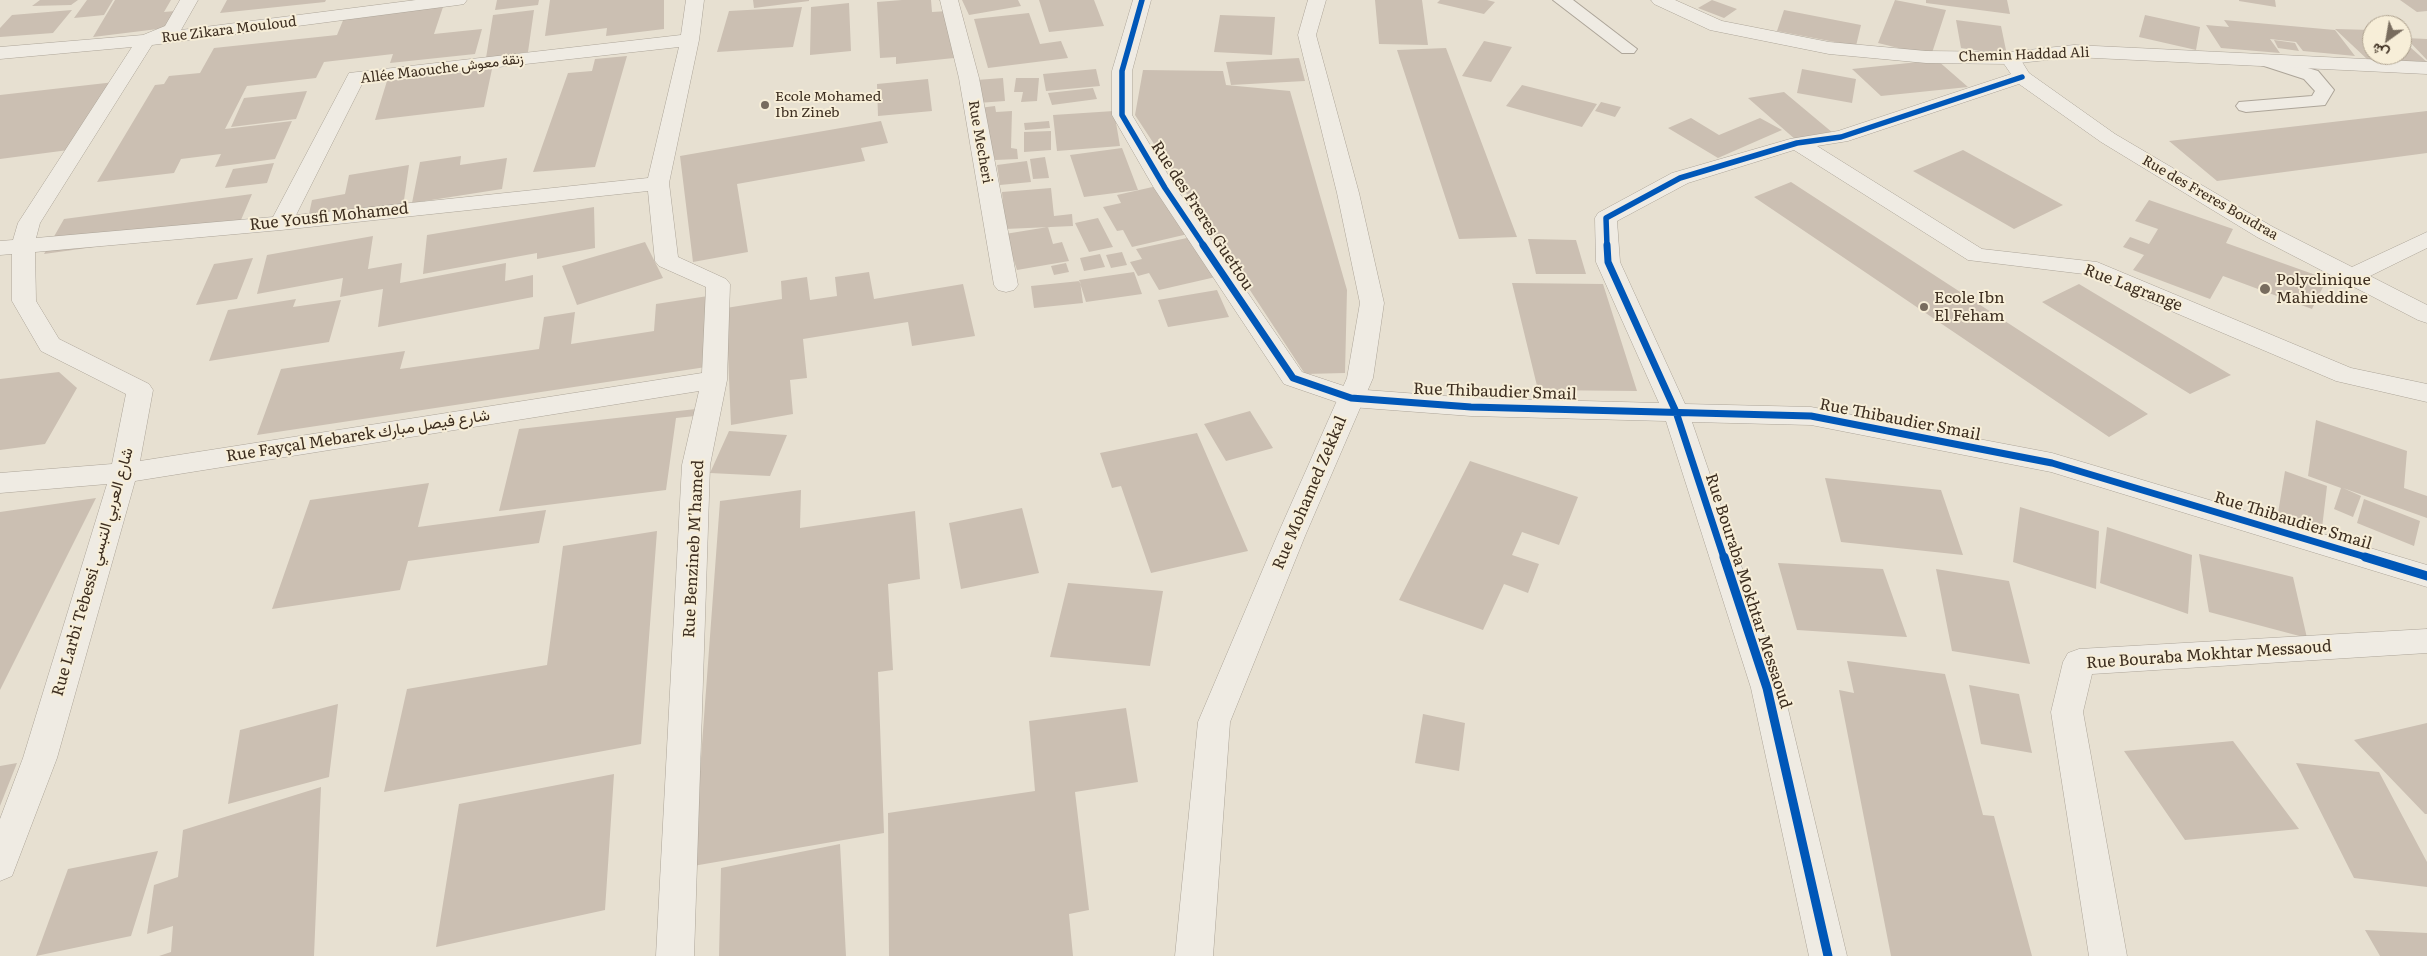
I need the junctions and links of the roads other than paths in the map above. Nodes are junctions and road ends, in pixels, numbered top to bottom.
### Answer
1 (190, 0) edge
2 (458, 0) edge
3 (695, 0) edge
4 (949, 0) edge
5 (1142, 0) edge
6 (1317, 0) edge
7 (1562, 0) edge
8 (1660, 0) edge
9 (146, 40) junction
10 (690, 40) junction
11 (1628, 49) dead end
12 (0, 53) edge
13 (2010, 58) junction
14 (2264, 60) junction
15 (2427, 68) edge
16 (2022, 77) junction
17 (2246, 106) dead end
18 (1797, 143) junction
19 (658, 183) junction
20 (281, 223) junction
21 (2427, 239) edge
22 (12, 247) edge
23 (2352, 276) junction
24 (1006, 285) dead end
25 (2427, 315) edge
26 (714, 380) junction
27 (2427, 393) edge
28 (1351, 398) junction
29 (1676, 412) junction
30 (124, 473) junction
31 (0, 483) edge
32 (2427, 576) edge
33 (2427, 641) edge
34 (0, 865) edge
35 (675, 956) edge
36 (1194, 956) edge
37 (1828, 956) edge
38 (2108, 956) edge

1 - 9 street
2 - 9 street, Rue Zikara Mouloud
3 - 10 street, Rue Benzineb M'hamed
4 - 24 street, Rue Mecheri
5 - 28 street, Rue des Freres Guettou
6 - 28 street, Rue Mohamed Zekkal
7 - 11 lane
8 - 13 street, Chemin Haddad Ali
9 - 12 street, Rue Zikara Mouloud
9 - 22 street, Rue Larbi Tebessi شارع العربي التبسي
10 - 19 street, Rue Benzineb M'hamed
10 - 20 street, Allée Maouche زنقة معوش
13 - 14 street, Chemin Haddad Ali
13 - 16 street, Rue des Freres Boudraa
14 - 15 street, Chemin Haddad Ali
14 - 17 lane
16 - 18 street
16 - 23 street, Rue des Freres Boudraa
18 - 27 street, Rue Lagrange
18 - 29 street, Rue Bouraba Mokhtar Messaoud
19 - 20 street, Rue Yousfi Mohamed
19 - 26 street, Rue Benzineb M'hamed
20 - 22 street, Rue Yousfi Mohamed
21 - 23 street
22 - 30 street, Rue Larbi Tebessi شارع العربي التبسي
23 - 25 street, Rue des Freres Boudraa
26 - 30 street, Rue Fayçal Mebarek شارع فيصل مبارك
26 - 35 street, Rue Benzineb M'hamed
28 - 29 street, Rue Thibaudier Smail
28 - 36 street, Rue Mohamed Zekkal
29 - 32 street, Rue Thibaudier Smail
29 - 37 street, Rue Bouraba Mokhtar Messaoud
30 - 31 street, Rue Fayçal Mebarek شارع فيصل مبارك
30 - 34 street, Rue Larbi Tebessi شارع العربي التبسي
33 - 38 street, Rue Bouraba Mokhtar Messaoud

